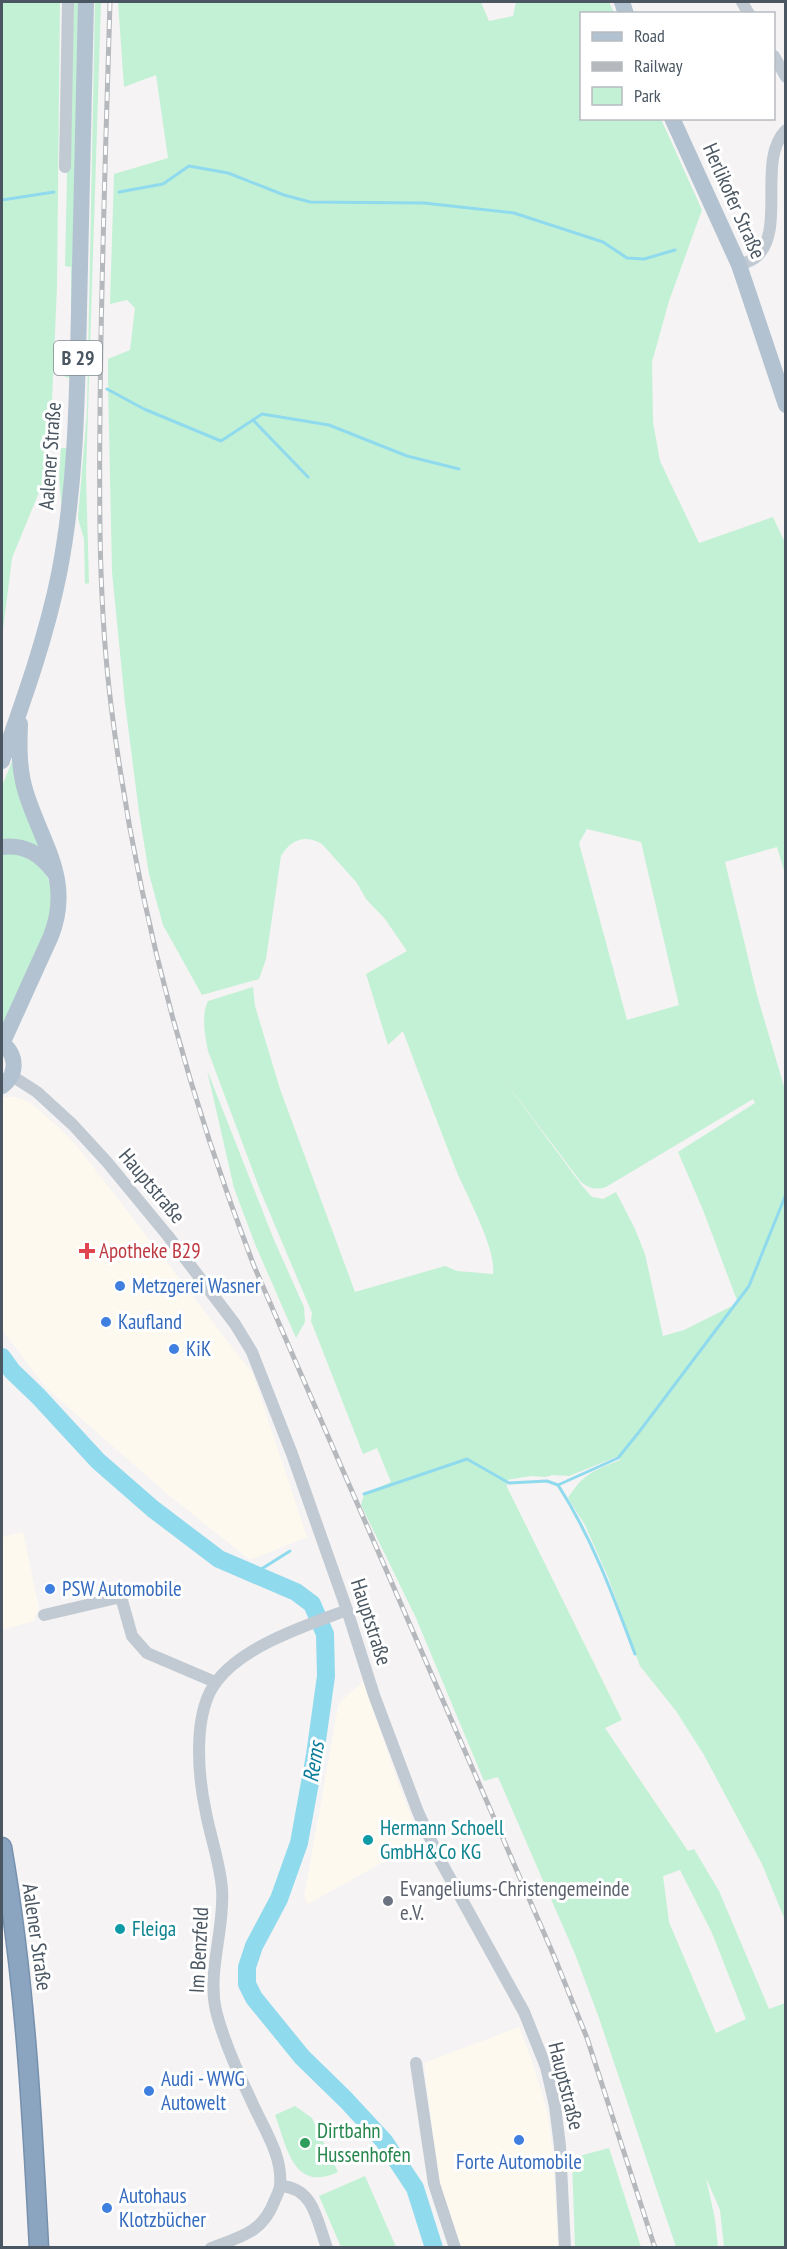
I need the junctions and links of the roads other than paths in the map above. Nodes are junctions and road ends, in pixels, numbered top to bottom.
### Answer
1 (68, 2) edge
2 (86, 2) edge
3 (775, 58) edge
4 (786, 76) edge
5 (673, 120) edge
6 (786, 130) edge
7 (65, 167) dead end
8 (739, 265) junction
9 (786, 405) edge
10 (21, 708) junction
11 (2, 761) edge
12 (2, 847) edge
13 (55, 874) junction
14 (2, 1043) edge
15 (7, 1081) edge
16 (347, 1610) junction
17 (44, 1615) dead end
18 (215, 1683) junction
19 (2, 1847) edge
20 (416, 2063) dead end
21 (280, 2186) junction
22 (39, 2247) edge
23 (211, 2247) edge
24 (327, 2247) edge
25 (455, 2247) edge
26 (565, 2247) edge

1 - 7 street
2 - 10 main road, Aalener Straße / B 29
3 - 4 street
5 - 8 main road, Herlikofer Straße
6 - 8 street
8 - 9 main road, Herlikofer Straße
10 - 11 main road, Aalener Straße / B 29
10 - 13 main road
12 - 13 main road
13 - 14 main road
14 - 15 main road
15 - 16 street, Hauptstraße
16 - 18 street, Im Benzfeld
16 - 26 street, Hauptstraße
17 - 18 street
18 - 21 street, Im Benzfeld
19 - 22 highway, Aalener Straße
20 - 25 street
21 - 23 street
21 - 24 street

